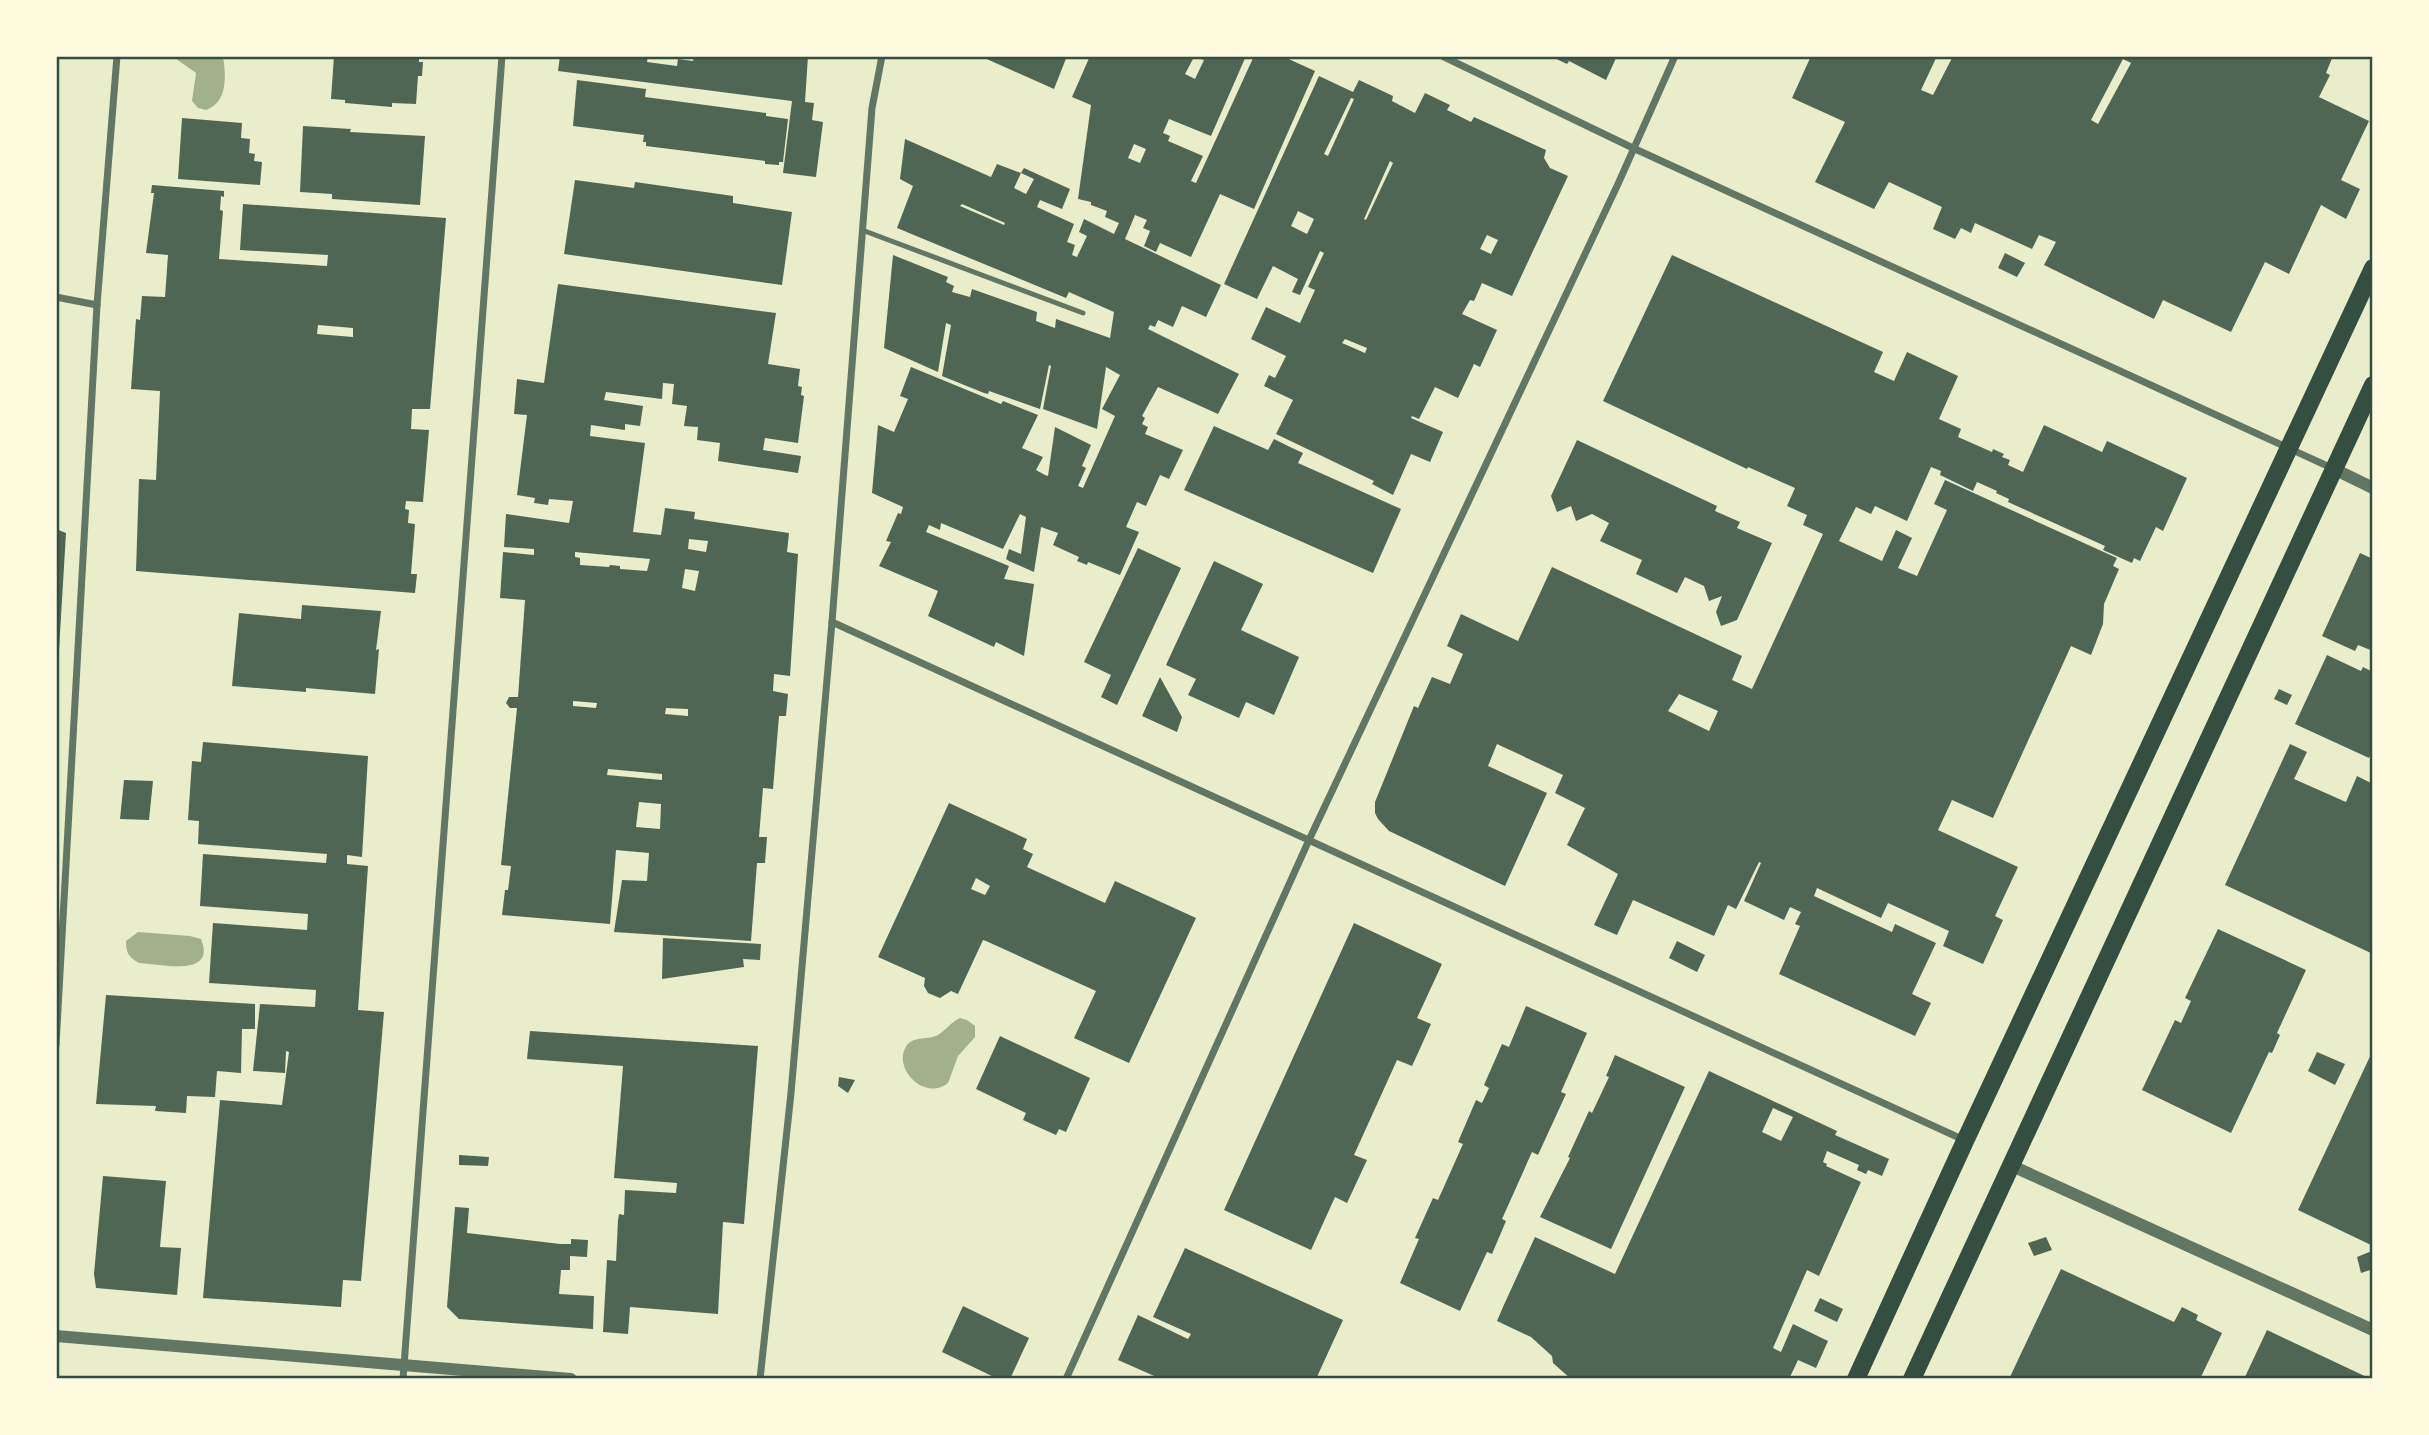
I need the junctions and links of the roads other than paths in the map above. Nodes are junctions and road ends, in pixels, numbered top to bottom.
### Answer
1 (117, 56) edge
2 (502, 56) edge
3 (882, 56) edge
4 (1442, 56) edge
5 (1675, 56) edge
6 (1633, 148) junction
7 (862, 230) junction
8 (2373, 268) edge
9 (56, 297) edge
10 (97, 305) junction
11 (1083, 313) dead end
12 (2373, 386) edge
13 (2289, 449) junction
14 (2334, 469) junction
15 (2373, 488) edge
16 (832, 622) junction
17 (1309, 840) junction
18 (59, 926) edge
19 (56, 1045) edge
20 (1965, 1141) junction
21 (2010, 1165) junction
22 (2373, 1331) edge
23 (56, 1336) edge
24 (404, 1365) junction
25 (403, 1379) edge
26 (571, 1379) edge
27 (760, 1379) edge
28 (1066, 1379) edge
29 (1856, 1379) edge
30 (1912, 1379) edge

1 - 10 street
2 - 24 street
3 - 7 street
4 - 6 street
5 - 6 street
6 - 13 street
6 - 17 street
7 - 11 lane
7 - 16 street
8 - 13 main road
9 - 10 street
10 - 18 street
12 - 14 main road
13 - 14 street
13 - 20 main road
14 - 15 street
14 - 21 main road
16 - 17 street
16 - 27 street
17 - 20 street
17 - 28 street
18 - 19 street
20 - 29 main road
21 - 22 street
21 - 30 main road
23 - 24 street
24 - 25 street
24 - 26 street

